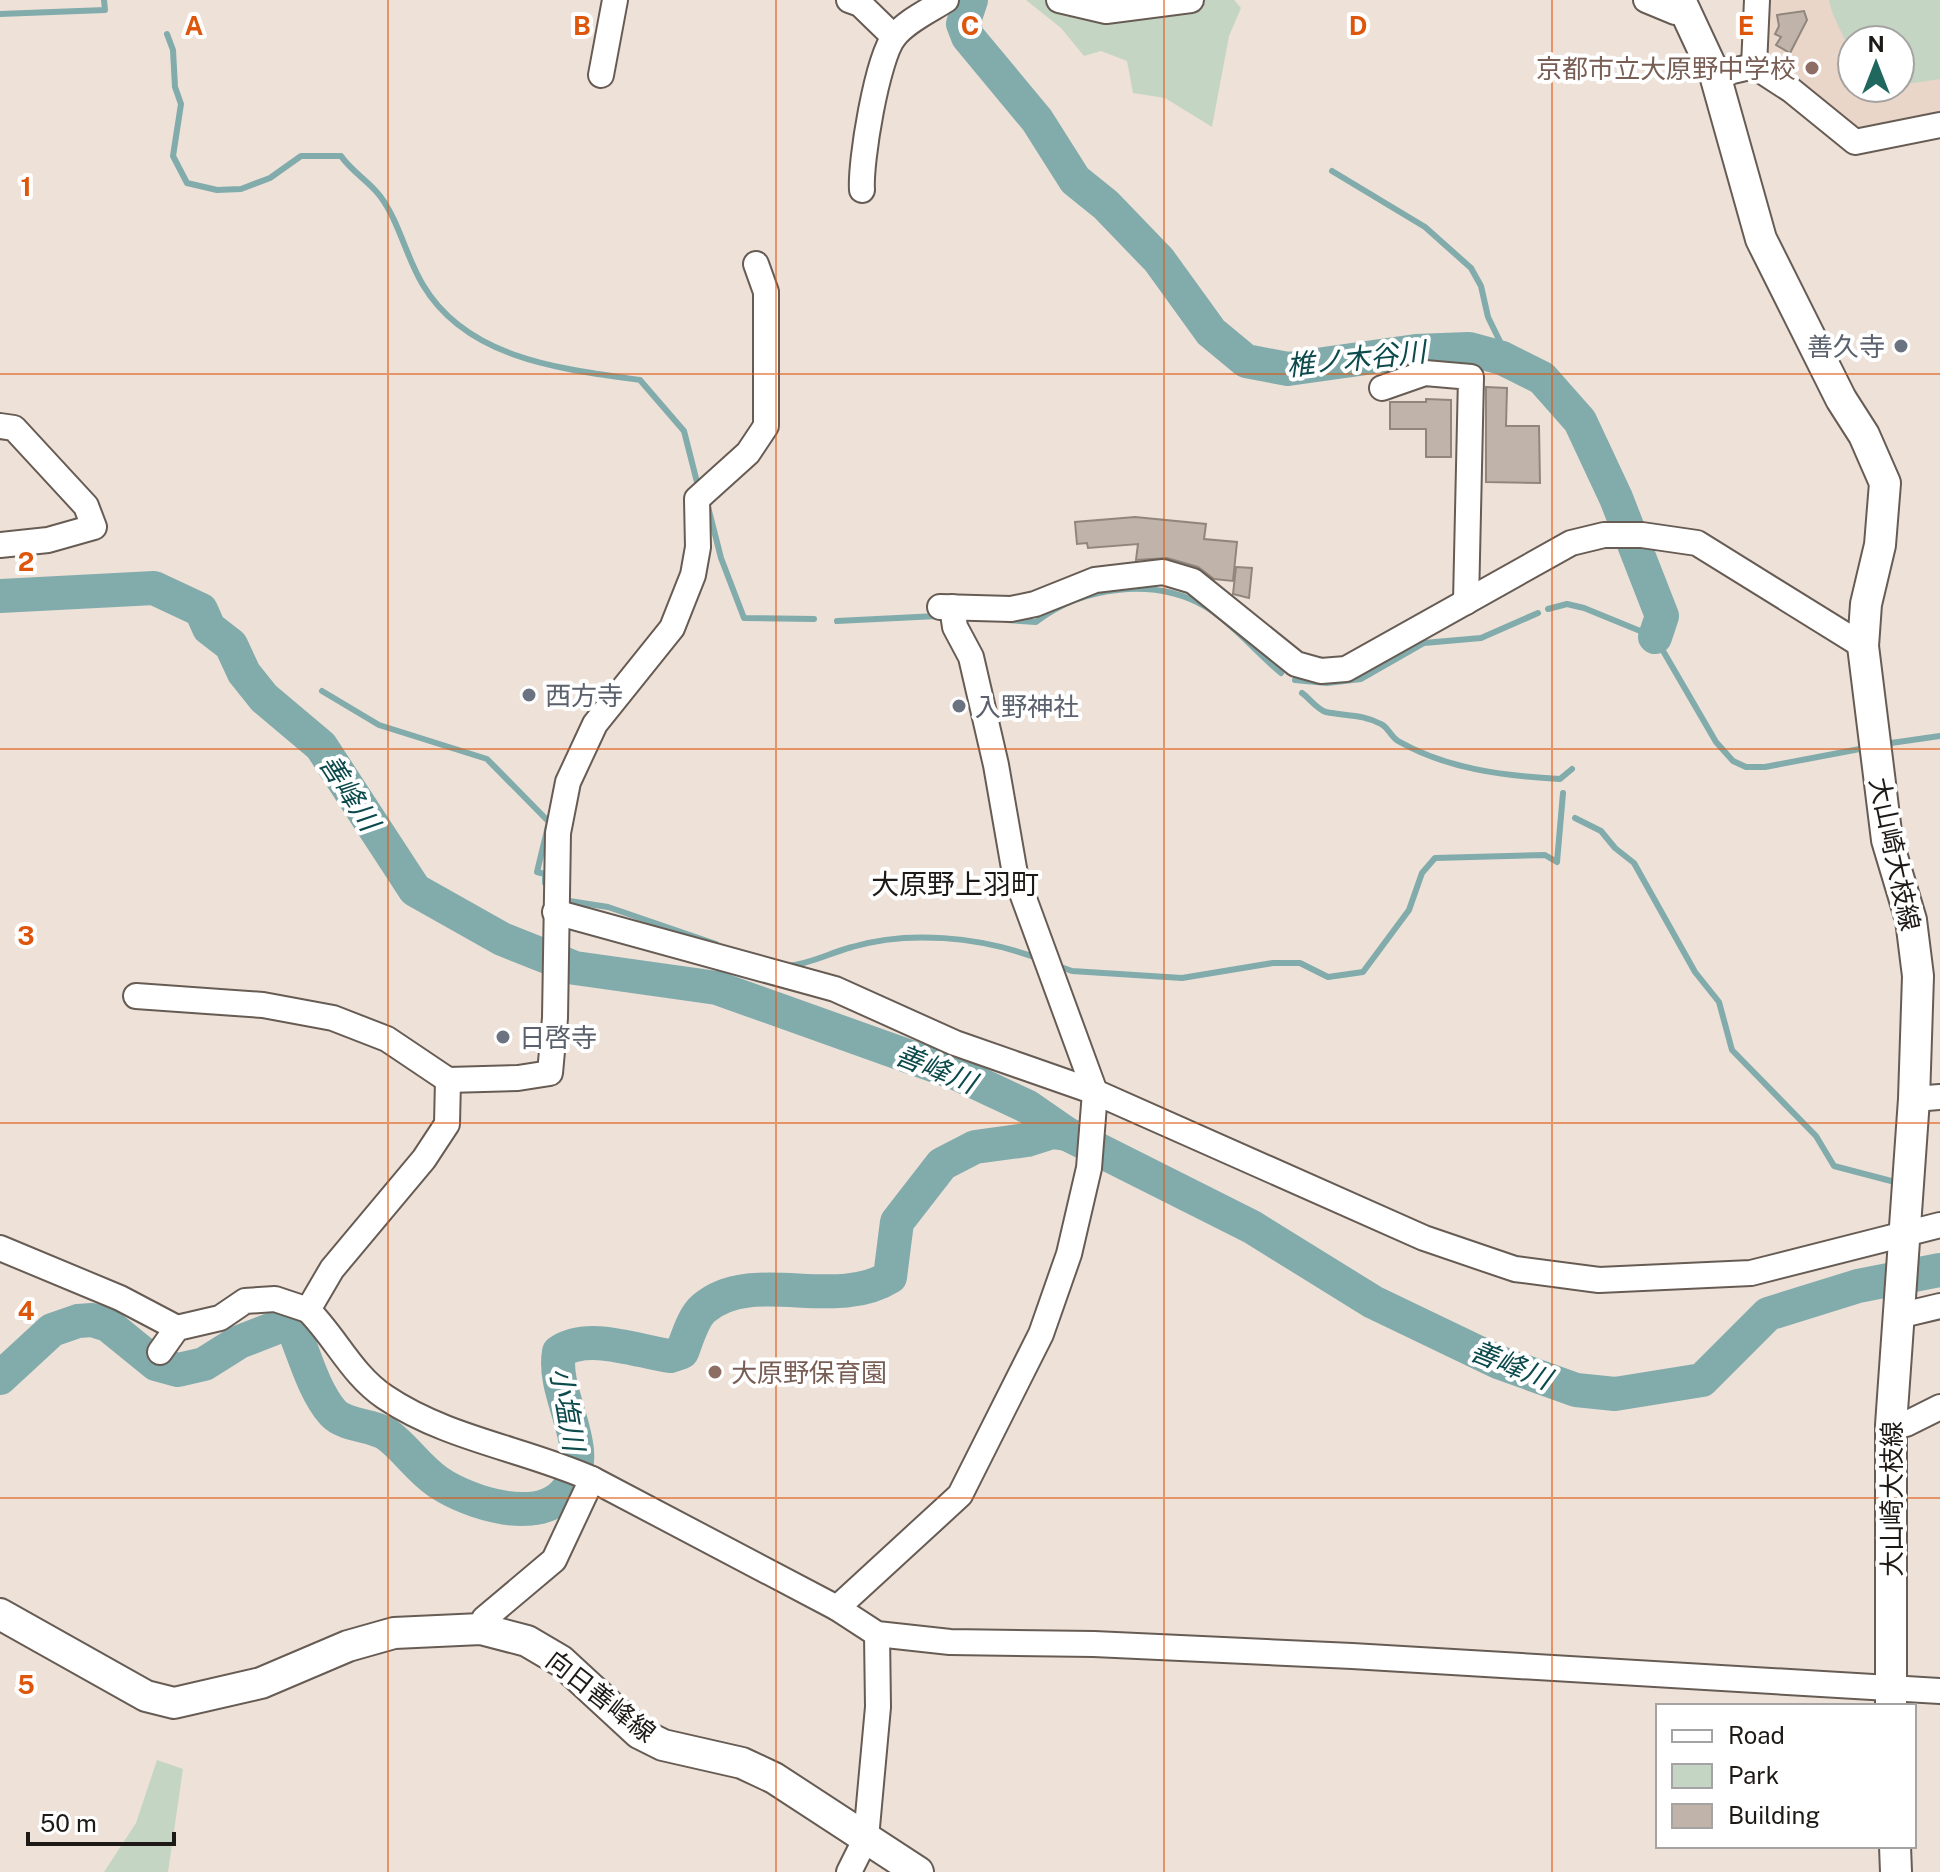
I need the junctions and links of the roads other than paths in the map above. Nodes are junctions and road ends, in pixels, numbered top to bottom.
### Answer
1 (615, 0) edge
2 (849, 0) edge
3 (946, 0) edge
4 (1059, 0) edge
5 (1191, 0) edge
6 (1646, 0) edge
7 (1757, 0) edge
8 (1682, 4) edge
9 (894, 37) junction
10 (1754, 66) junction
11 (601, 75) dead end
12 (1715, 75) junction
13 (1940, 125) edge
14 (862, 190) dead end
15 (756, 264) dead end
16 (1382, 388) dead end
17 (0, 426) edge
18 (0, 545) edge
19 (1466, 602) junction
20 (1863, 646) junction
21 (555, 918) junction
22 (136, 996) dead end
23 (448, 1080) junction
24 (1096, 1097) junction
25 (1927, 1098) edge
26 (1940, 1225) edge
27 (1904, 1240) junction
28 (0, 1248) edge
29 (1940, 1306) edge
30 (308, 1310) junction
31 (1899, 1313) junction
32 (177, 1328) junction
33 (160, 1352) dead end
34 (1940, 1407) edge
35 (1891, 1425) junction
36 (581, 1474) junction
37 (837, 1608) junction
38 (0, 1614) edge
39 (481, 1629) junction
40 (877, 1634) junction
41 (1940, 1691) edge
42 (1891, 1697) edge
43 (866, 1838) junction
44 (1895, 1848) edge
45 (849, 1872) edge
46 (918, 1872) edge
47 (1896, 1872) edge

1 - 11 street
2 - 9 street
3 - 9 street
4 - 5 street
6 - 8 street
7 - 10 street
8 - 12 main road, 大山崎大枝線
9 - 14 street
10 - 12 street
10 - 13 street
12 - 20 main road, 大山崎大枝線
15 - 21 street
16 - 19 street
17 - 18 street
19 - 20 street
19 - 24 street
20 - 25 main road, 大山崎大枝線
21 - 23 street
21 - 24 street
22 - 23 street
23 - 30 street
24 - 27 street
24 - 37 street
25 - 27 main road, 大山崎大枝線
26 - 27 street
27 - 31 main road, 大山崎大枝線
28 - 32 street
29 - 31 street
30 - 32 street
30 - 36 street
31 - 35 main road, 大山崎大枝線
32 - 33 street
34 - 35 street
35 - 42 main road, 大山崎大枝線
36 - 37 street
36 - 39 street
37 - 40 street
38 - 39 main road, 向日善峰線
39 - 43 main road, 向日善峰線
40 - 42 street
40 - 43 street
41 - 42 street
43 - 45 street
43 - 46 main road, 向日善峰線
44 - 47 main road

